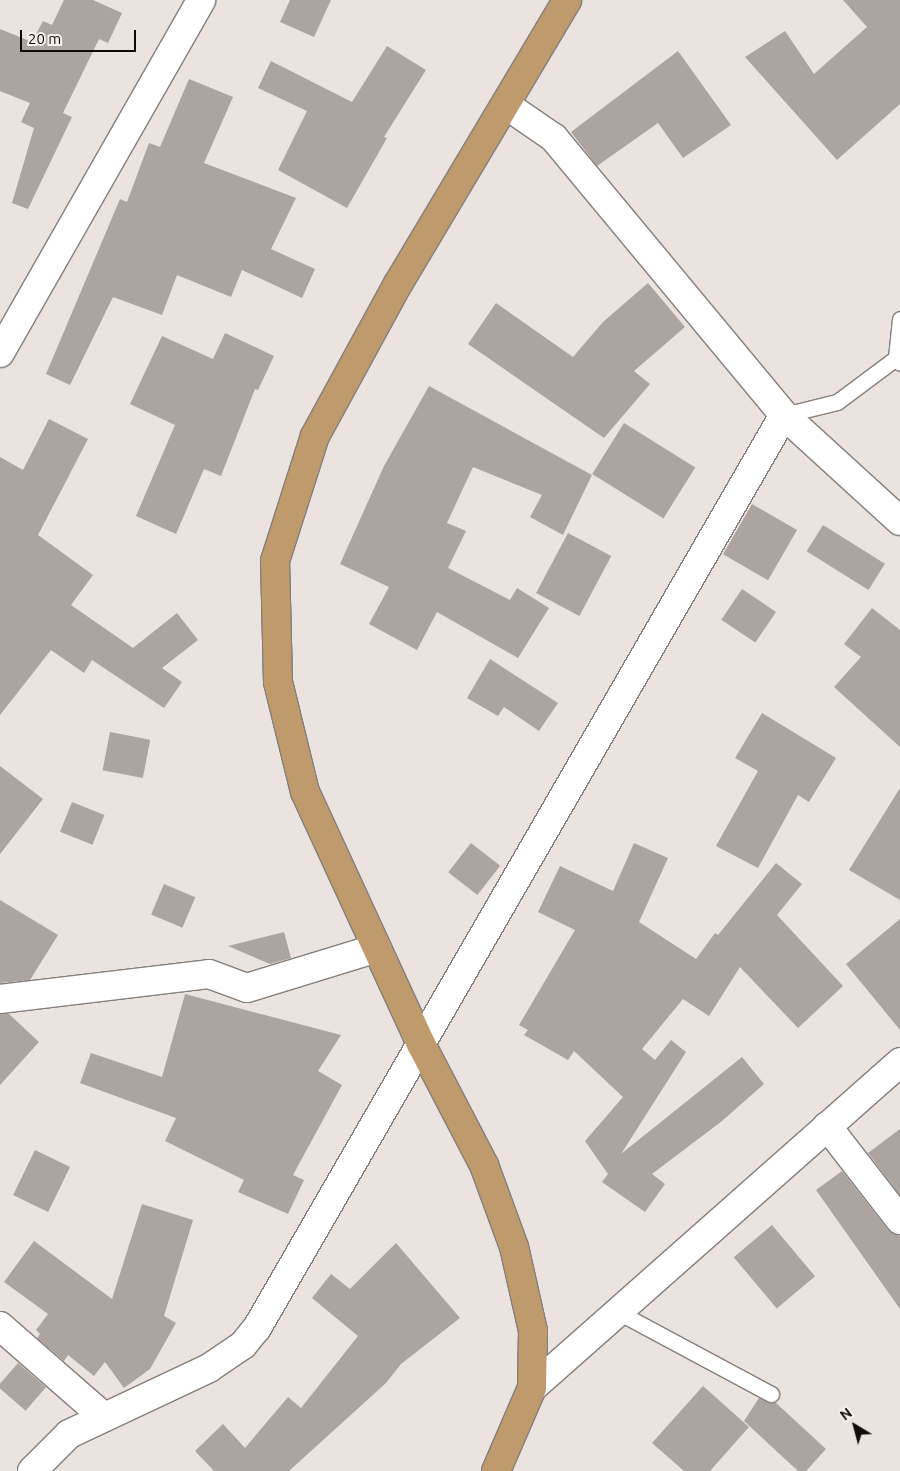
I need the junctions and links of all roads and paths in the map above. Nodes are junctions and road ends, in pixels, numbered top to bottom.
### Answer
1 (201, 0) edge
2 (567, 0) edge
3 (506, 104) junction
4 (900, 319) edge
5 (0, 353) edge
6 (899, 359) edge
7 (784, 415) junction
8 (900, 521) edge
9 (377, 948) junction
10 (0, 1000) edge
11 (421, 1044) junction
12 (900, 1062) edge
13 (827, 1126) junction
14 (900, 1220) edge
15 (616, 1310) junction
16 (0, 1326) edge
17 (532, 1388) junction
18 (771, 1394) dead end
19 (104, 1417) junction
20 (32, 1471) edge
21 (496, 1471) edge

1 - 5 street
2 - 3 highway
3 - 7 street
3 - 9 highway
4 - 6 lane
6 - 7 lane
7 - 8 street
7 - 11 street
9 - 10 street
9 - 11 highway
11 - 17 highway
11 - 19 street
12 - 13 street
13 - 14 street
13 - 15 street
15 - 17 street
15 - 18 lane
16 - 19 street
17 - 21 highway
19 - 20 street

